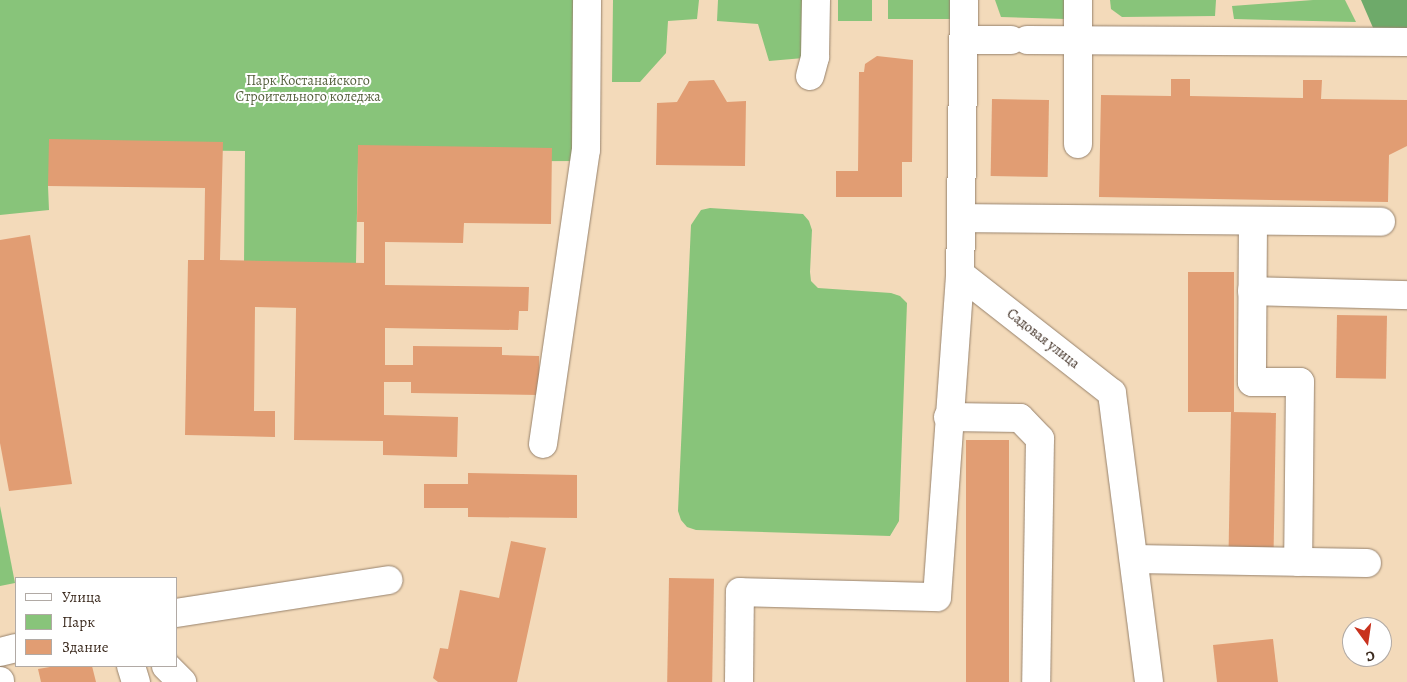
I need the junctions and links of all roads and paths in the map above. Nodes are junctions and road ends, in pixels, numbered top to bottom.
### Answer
1 (587, 0) edge
2 (816, 0) edge
3 (964, 0) edge
4 (1078, 0) edge
5 (964, 40) junction
6 (1078, 40) junction
7 (1407, 42) edge
8 (810, 76) dead end
9 (1078, 144) dead end
10 (963, 218) junction
11 (1253, 221) junction
12 (1381, 222) dead end
13 (960, 274) junction
14 (1252, 291) junction
15 (1407, 295) edge
16 (948, 417) junction
17 (543, 444) dead end
18 (1134, 559) junction
19 (1298, 562) junction
20 (1366, 564) dead end
21 (388, 580) dead end
22 (178, 613) edge
23 (15, 648) edge
24 (0, 652) edge
25 (132, 667) edge
26 (167, 667) edge
27 (136, 682) edge
28 (182, 682) edge
29 (740, 682) edge
30 (1036, 682) edge
31 (1150, 682) edge

1 - 17 street
2 - 8 street
3 - 5 street
4 - 6 street
5 - 6 street
5 - 10 street
6 - 7 street
6 - 9 street
10 - 11 street
10 - 13 street
11 - 12 street
11 - 14 street
13 - 16 street
13 - 18 street, Садовая улица
14 - 15 street
14 - 19 street
16 - 29 street
16 - 30 street
18 - 19 street
18 - 31 street, Садовая улица
19 - 20 street
21 - 22 street
23 - 24 street
25 - 27 street
26 - 28 street

